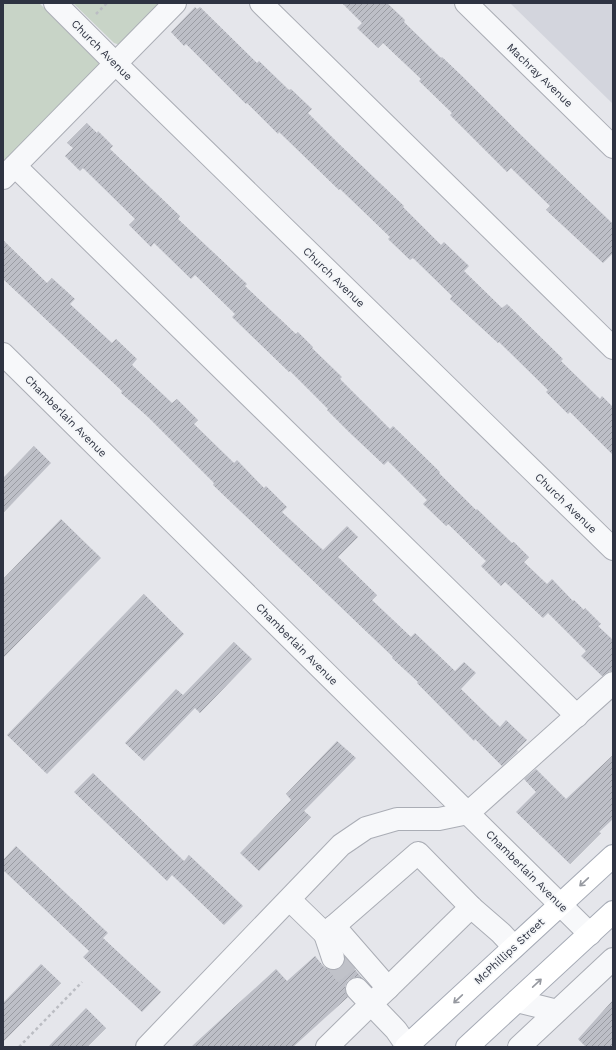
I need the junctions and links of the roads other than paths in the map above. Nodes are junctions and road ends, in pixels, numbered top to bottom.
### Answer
1 (55, 3) edge
2 (175, 3) edge
3 (261, 3) edge
4 (466, 3) edge
5 (115, 63) junction
6 (613, 147) edge
7 (9, 172) edge
8 (613, 348) edge
9 (3, 354) edge
10 (613, 549) edge
11 (613, 683) edge
12 (577, 716) junction
13 (468, 813) junction
14 (424, 819) junction
15 (418, 853) junction
16 (613, 856) edge
17 (290, 900) junction
18 (560, 904) junction
19 (471, 907) junction
20 (613, 912) edge
21 (329, 930) junction
22 (590, 934) junction
23 (514, 947) junction
24 (333, 958) tunnel mouth
25 (613, 959) edge
26 (388, 988) junction
27 (364, 997) junction
28 (517, 1001) junction
29 (557, 1012) junction
30 (406, 1046) edge
31 (147, 1047) edge
32 (327, 1047) edge
33 (467, 1047) edge
34 (519, 1047) edge

1 - 5 street, Church Avenue
2 - 5 street
3 - 8 street
4 - 6 street, Machray Avenue
5 - 7 street
5 - 10 street, Church Avenue
7 - 12 street
9 - 13 street, Chamberlain Avenue
11 - 12 street
12 - 13 street
13 - 14 street
13 - 18 street, Chamberlain Avenue
14 - 15 street
14 - 17 street
15 - 19 street
15 - 21 street
16 -> 18 main road, McPhillips Street
17 - 21 street
17 - 31 street
18 - 22 street, Chamberlain Avenue
18 - 23 main road, McPhillips Street
19 - 23 street
19 - 26 street
20 - 22 main road
21 - 24 street
21 - 26 street
28 -> 22 main road
23 -> 30 main road, McPhillips Street
25 - 29 street
26 - 27 street
27 - 30 street
27 - 32 street
28 - 29 street
28 - 33 main road
29 - 34 street

